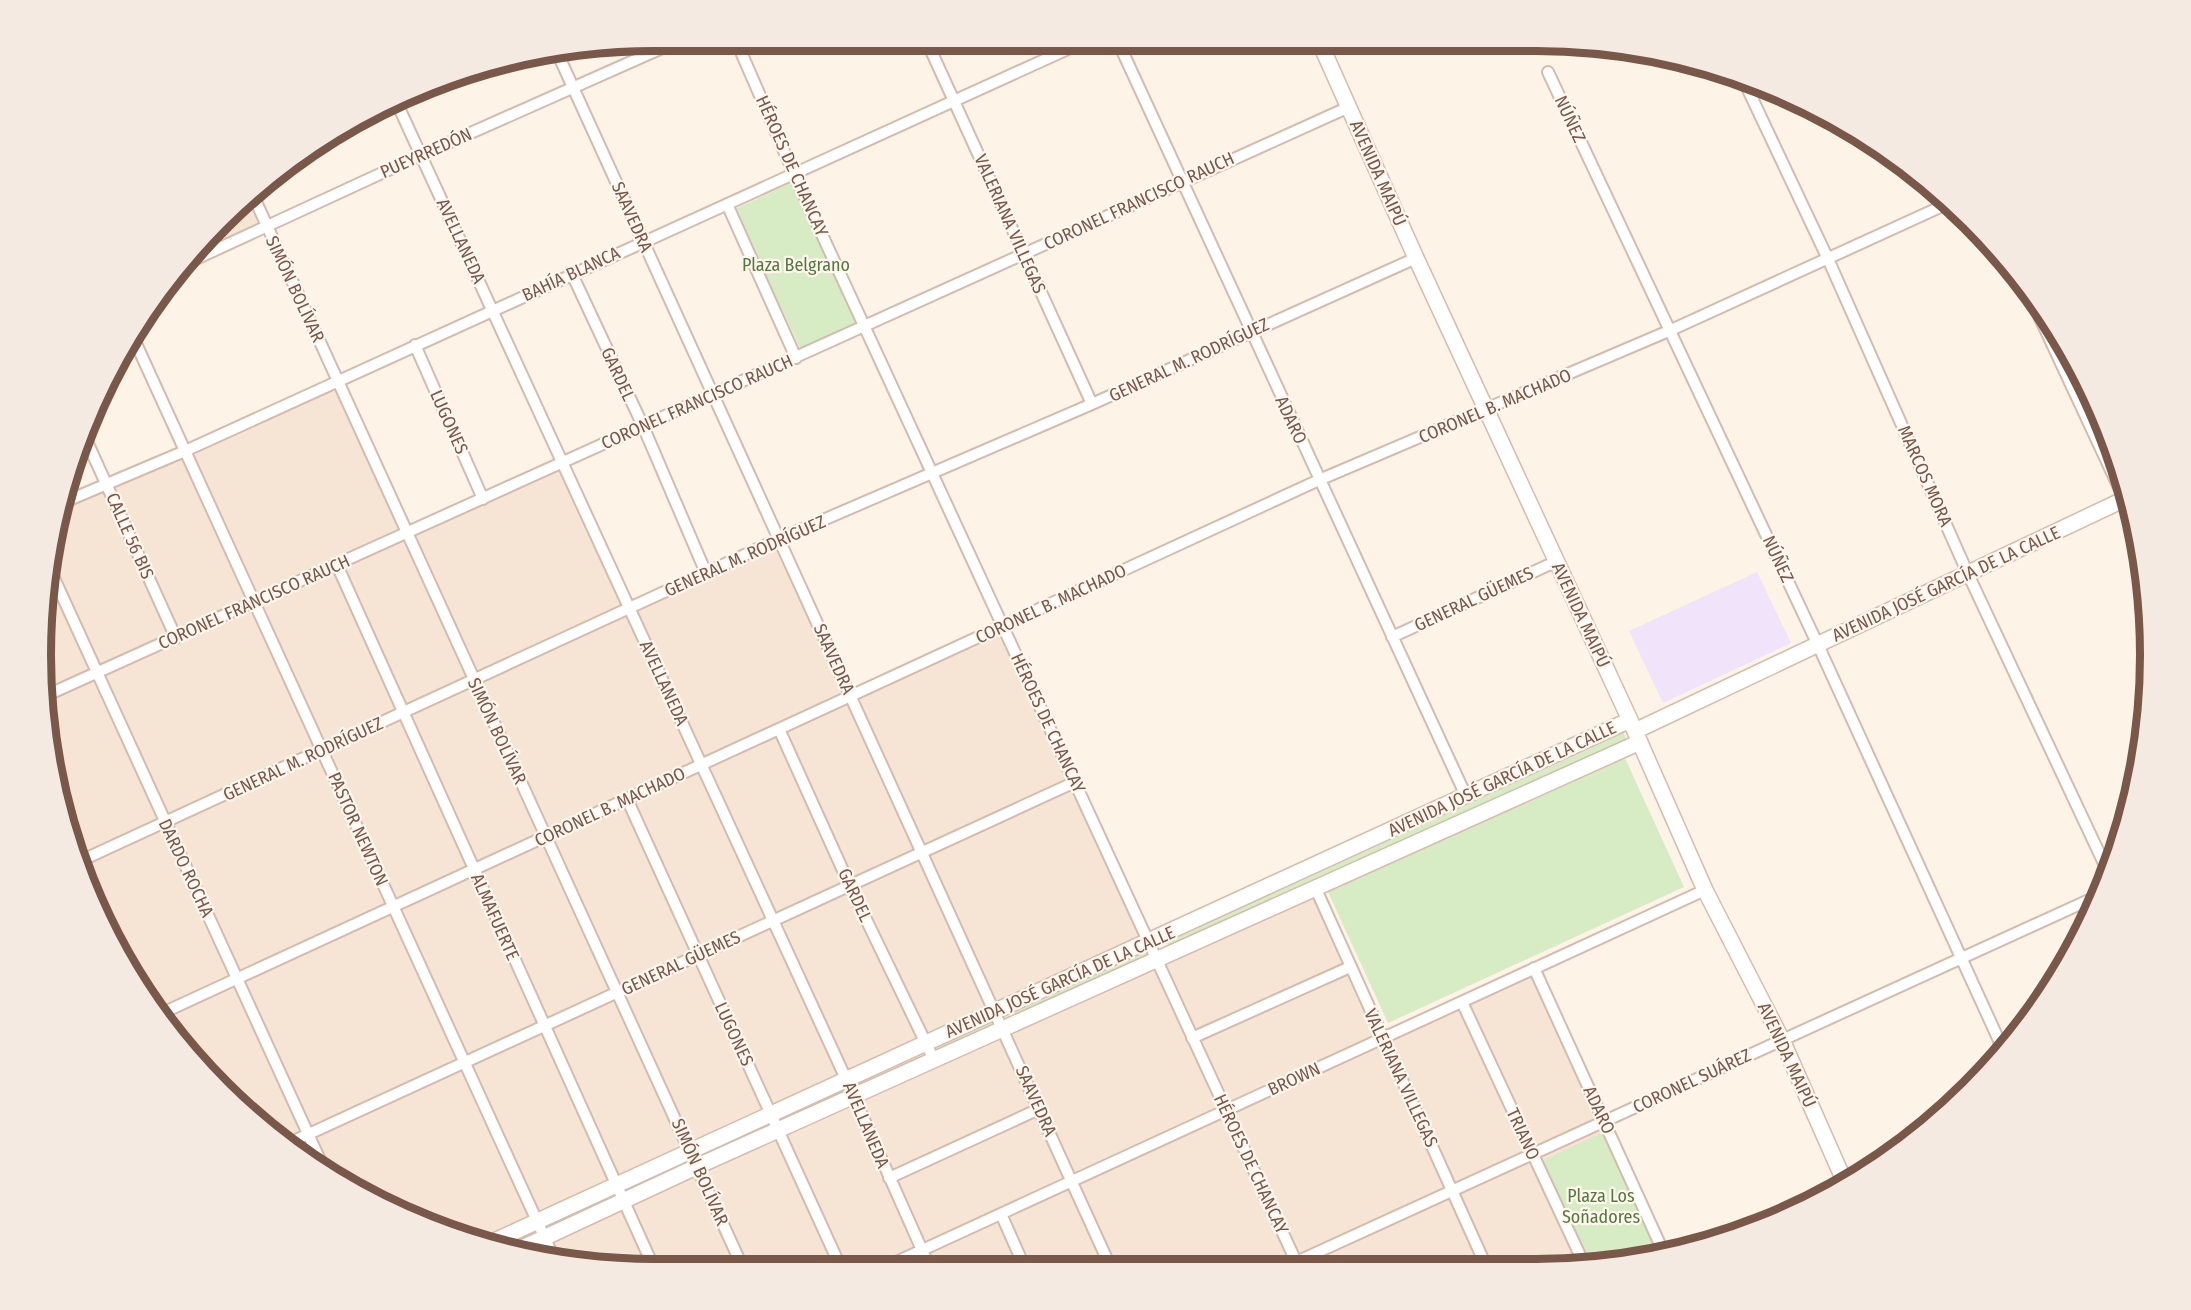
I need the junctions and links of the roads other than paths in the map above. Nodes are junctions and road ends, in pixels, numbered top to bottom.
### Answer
1 (656, 51) edge
2 (741, 51) edge
3 (931, 51) edge
4 (1063, 51) edge
5 (1122, 51) edge
6 (1324, 51) edge
7 (560, 59) edge
8 (1548, 72) dead end
9 (574, 88) junction
10 (1748, 90) edge
11 (953, 100) junction
12 (1349, 107) junction
13 (399, 108) edge
14 (421, 154) junction
15 (794, 174) junction
16 (1182, 181) junction
17 (256, 202) edge
18 (727, 204) junction
19 (1940, 207) edge
20 (267, 225) junction
21 (643, 241) junction
22 (204, 254) edge
23 (1024, 254) junction
24 (1416, 258) junction
25 (1828, 259) junction
26 (572, 274) junction
27 (493, 310) junction
28 (866, 326) junction
29 (1671, 330) junction
30 (1250, 332) junction
31 (2050, 338) edge
32 (137, 345) edge
33 (415, 345) junction
34 (796, 357) junction
35 (338, 381) junction
36 (713, 395) junction
37 (1092, 404) junction
38 (1487, 410) junction
39 (643, 426) junction
40 (89, 445) edge
41 (185, 451) junction
42 (2108, 461) edge
43 (562, 462) junction
44 (933, 472) junction
45 (1319, 480) junction
46 (107, 484) junction
47 (72, 499) edge
48 (483, 499) junction
49 (2120, 502) edge
50 (407, 534) junction
51 (779, 540) junction
52 (1557, 561) junction
53 (337, 565) junction
54 (706, 573) junction
55 (1968, 574) junction
56 (55, 581) edge
57 (255, 604) junction
58 (629, 608) junction
59 (1003, 626) junction
60 (1392, 637) junction
61 (176, 638) junction
62 (1818, 645) junction
63 (97, 672) junction
64 (474, 680) junction
65 (52, 693) edge
66 (850, 696) junction
67 (404, 712) junction
68 (779, 729) junction
69 (1635, 731) junction
70 (322, 750) junction
71 (701, 765) junction
72 (1075, 782) junction
73 (1466, 796) junction
74 (627, 799) junction
75 (165, 822) junction
76 (546, 837) junction
77 (922, 852) junction
78 (86, 858) edge
79 (2103, 862) edge
80 (474, 870) junction
81 (850, 886) junction
82 (1315, 887) junction
83 (1705, 890) junction
84 (2088, 901) edge
85 (393, 907) junction
86 (772, 921) junction
87 (1150, 941) junction
88 (698, 956) junction
89 (1157, 958) junction
90 (1961, 958) junction
91 (1350, 967) junction
92 (1534, 968) junction
93 (237, 979) junction
94 (617, 993) junction
95 (1462, 1002) junction
96 (167, 1011) edge
97 (996, 1012) junction
98 (544, 1026) junction
99 (1004, 1029) junction
100 (1192, 1038) junction
101 (1382, 1038) junction
102 (1782, 1040) junction
103 (925, 1042) junction
104 (2000, 1042) edge
105 (934, 1060) junction
106 (464, 1063) junction
107 (846, 1079) junction
108 (854, 1096) junction
109 (1039, 1109) junction
110 (1227, 1110) junction
111 (771, 1113) junction
112 (1604, 1121) junction
113 (779, 1130) junction
114 (308, 1135) junction
115 (296, 1140) edge
116 (691, 1149) junction
117 (1532, 1154) junction
118 (318, 1156) edge
119 (698, 1166) junction
120 (1842, 1176) edge
121 (889, 1178) junction
122 (1071, 1181) junction
123 (615, 1185) junction
124 (1453, 1190) junction
125 (622, 1201) junction
126 (1001, 1214) junction
127 (538, 1221) junction
128 (500, 1238) edge
129 (546, 1238) junction
130 (529, 1245) edge
131 (1660, 1245) edge
132 (550, 1249) edge
133 (922, 1250) junction
134 (1581, 1257) edge
135 (650, 1259) edge
136 (739, 1259) edge
137 (838, 1259) edge
138 (902, 1259) edge
139 (926, 1259) edge
140 (1021, 1259) edge
141 (1107, 1259) edge
142 (1295, 1259) edge
143 (1310, 1259) edge
144 (1483, 1259) edge

1 - 9 street, PUEYRREDÓN
2 - 15 street, HÉROES DE CHANCAY
3 - 11 street, VALERIANA VILLEGAS
4 - 11 street, BAHÍA BLANCA
5 - 16 street, ADARO
6 - 12 main road, AVENIDA MAIPÚ
7 - 9 street, SAAVEDRA
8 - 29 street, NÚÑEZ
9 - 14 street, PUEYRREDÓN
9 - 21 street, SAAVEDRA
10 - 25 street, MARCOS MORA
11 - 15 street, BAHÍA BLANCA
11 - 23 street, VALERIANA VILLEGAS
12 - 16 street, CORONEL FRANCISCO RAUCH
12 - 24 main road, AVENIDA MAIPÚ
13 - 14 street, AVELLANEDA
14 - 20 street, PUEYRREDÓN
14 - 27 street, AVELLANEDA
15 - 18 street, BAHÍA BLANCA
15 - 28 street, HÉROES DE CHANCAY
16 - 23 street, CORONEL FRANCISCO RAUCH
16 - 30 street, ADARO
17 - 20 street, SIMÓN BOLÍVAR
18 - 21 street, BAHÍA BLANCA
18 - 34 street
19 - 25 street, CORONEL B. MACHADO
20 - 22 street, PUEYRREDÓN
20 - 35 street, SIMÓN BOLÍVAR
21 - 26 street, BAHÍA BLANCA
21 - 36 street, SAAVEDRA
23 - 28 street, CORONEL FRANCISCO RAUCH
23 - 37 street, VALERIANA VILLEGAS
24 - 30 street, GENERAL M. RODRÍGUEZ
24 - 38 main road, AVENIDA MAIPÚ
25 - 29 street, CORONEL B. MACHADO
25 - 55 street, MARCOS MORA
26 - 27 street, BAHÍA BLANCA
26 - 39 street, GARDEL
27 - 33 street, BAHÍA BLANCA
27 - 43 street, AVELLANEDA
28 - 34 street, CORONEL FRANCISCO RAUCH
28 - 44 street, HÉROES DE CHANCAY
29 - 38 street, CORONEL B. MACHADO
29 - 62 street, NÚÑEZ
30 - 37 street, GENERAL M. RODRÍGUEZ
30 - 45 street, ADARO
31 - 42 street
32 - 41 street, PASTOR NEWTON
33 - 35 street, BAHÍA BLANCA
33 - 48 street, LUGONES
34 - 36 street, CORONEL FRANCISCO RAUCH
35 - 41 street, BAHÍA BLANCA
35 - 50 street, SIMÓN BOLÍVAR
36 - 39 street, CORONEL FRANCISCO RAUCH
36 - 51 street, SAAVEDRA
37 - 44 street, GENERAL M. RODRÍGUEZ
38 - 45 street, CORONEL B. MACHADO
38 - 52 main road, AVENIDA MAIPÚ
39 - 43 street, CORONEL FRANCISCO RAUCH
39 - 54 street, GARDEL
40 - 46 street, CALLE 56 BIS
41 - 46 street, BAHÍA BLANCA
41 - 57 street, PASTOR NEWTON
43 - 48 street, CORONEL FRANCISCO RAUCH
43 - 58 street, AVELLANEDA
44 - 51 street, GENERAL M. RODRÍGUEZ
44 - 59 street, HÉROES DE CHANCAY
45 - 59 street, CORONEL B. MACHADO
45 - 60 street, ADARO
46 - 47 street, BAHÍA BLANCA
46 - 61 street, CALLE 56 BIS
48 - 50 street, CORONEL FRANCISCO RAUCH
49 - 55 main road, AVENIDA JOSÉ GARCÍA DE LA CALLE
50 - 53 street, CORONEL FRANCISCO RAUCH
50 - 64 street, SIMÓN BOLÍVAR
51 - 54 street, GENERAL M. RODRÍGUEZ
51 - 66 street, SAAVEDRA
52 - 60 street, GENERAL GÜEMES
52 - 69 main road, AVENIDA MAIPÚ
53 - 57 street, CORONEL FRANCISCO RAUCH
53 - 67 street, ALMAFUERTE
54 - 58 street, GENERAL M. RODRÍGUEZ
55 - 62 main road, AVENIDA JOSÉ GARCÍA DE LA CALLE
55 - 79 street, MARCOS MORA
56 - 63 street, DARDO ROCHA
57 - 61 street, CORONEL FRANCISCO RAUCH
57 - 70 street, PASTOR NEWTON
58 - 64 street, GENERAL M. RODRÍGUEZ
58 - 71 street, AVELLANEDA
59 - 66 street, CORONEL B. MACHADO
59 - 72 street, HÉROES DE CHANCAY
60 - 73 street, ADARO
61 - 63 street, CORONEL FRANCISCO RAUCH
62 - 69 main road, AVENIDA JOSÉ GARCÍA DE LA CALLE
62 - 90 street, NÚÑEZ
63 - 65 street, CORONEL FRANCISCO RAUCH
63 - 75 street, DARDO ROCHA
64 - 67 street, GENERAL M. RODRÍGUEZ
64 - 76 street, SIMÓN BOLÍVAR
66 - 68 street, CORONEL B. MACHADO
66 - 77 street, SAAVEDRA
67 - 70 street, GENERAL M. RODRÍGUEZ
67 - 80 street, ALMAFUERTE
68 - 71 street, CORONEL B. MACHADO
68 - 81 street, GARDEL
69 - 73 main road, AVENIDA JOSÉ GARCÍA DE LA CALLE
69 - 82 main road, AVENIDA JOSÉ GARCÍA DE LA CALLE
69 - 83 main road, AVENIDA MAIPÚ
70 - 75 street, GENERAL M. RODRÍGUEZ
70 - 85 street, PASTOR NEWTON
71 - 74 street, CORONEL B. MACHADO
71 - 86 street, AVELLANEDA
72 - 77 street, GENERAL GÜEMES
72 - 87 street, HÉROES DE CHANCAY
73 - 87 main road, AVENIDA JOSÉ GARCÍA DE LA CALLE
74 - 76 street, CORONEL B. MACHADO
74 - 88 street, LUGONES
75 - 78 street, GENERAL M. RODRÍGUEZ
75 - 93 street, DARDO ROCHA
76 - 80 street, CORONEL B. MACHADO
76 - 94 street, SIMÓN BOLÍVAR
77 - 81 street, GENERAL GÜEMES
77 - 97 street, SAAVEDRA
80 - 85 street, CORONEL B. MACHADO
80 - 98 street, ALMAFUERTE
81 - 86 street, GENERAL GÜEMES
81 - 103 street, GARDEL
82 - 89 main road, AVENIDA JOSÉ GARCÍA DE LA CALLE
82 - 91 street, VALERIANA VILLEGAS
83 - 92 street, BROWN
83 - 102 main road, AVENIDA MAIPÚ
84 - 90 street, CORONEL SUÁREZ
85 - 93 street, CORONEL B. MACHADO
85 - 106 street, PASTOR NEWTON
86 - 88 street, GENERAL GÜEMES
86 - 107 street, AVELLANEDA
87 - 89 street, HÉROES DE CHANCAY
87 - 97 main road, AVENIDA JOSÉ GARCÍA DE LA CALLE
88 - 94 street, GENERAL GÜEMES
88 - 111 street, LUGONES
89 - 99 main road, AVENIDA JOSÉ GARCÍA DE LA CALLE
89 - 100 street, HÉROES DE CHANCAY
90 - 102 street, CORONEL SUÁREZ
90 - 104 street, NÚÑEZ
91 - 100 street
91 - 101 street, VALERIANA VILLEGAS
92 - 95 street, BROWN
92 - 112 street, ADARO
93 - 96 street, CORONEL B. MACHADO
93 - 114 street, DARDO ROCHA
94 - 98 street, GENERAL GÜEMES
94 - 116 street, SIMÓN BOLÍVAR
95 - 101 street, BROWN
95 - 117 street, TRIANO
97 - 99 street, SAAVEDRA
97 - 103 main road, AVENIDA JOSÉ GARCÍA DE LA CALLE
98 - 106 street, GENERAL GÜEMES
98 - 123 street, ALMAFUERTE
99 - 105 main road, AVENIDA JOSÉ GARCÍA DE LA CALLE
99 - 109 street, SAAVEDRA
100 - 110 street, HÉROES DE CHANCAY
101 - 110 street, BROWN
101 - 124 street, VALERIANA VILLEGAS
102 - 112 street, CORONEL SUÁREZ
102 - 120 main road, AVENIDA MAIPÚ
103 - 105 street, GARDEL
103 - 107 main road, AVENIDA JOSÉ GARCÍA DE LA CALLE
105 - 108 main road, AVENIDA JOSÉ GARCÍA DE LA CALLE
106 - 114 street, GENERAL GÜEMES
106 - 127 street, PASTOR NEWTON
107 - 108 street, AVELLANEDA
107 - 111 main road, AVENIDA JOSÉ GARCÍA DE LA CALLE
108 - 113 main road, AVENIDA JOSÉ GARCÍA DE LA CALLE
108 - 121 street, AVELLANEDA
109 - 121 street
109 - 122 street, SAAVEDRA
110 - 122 street, BROWN
110 - 142 street, HÉROES DE CHANCAY
111 - 113 street, LUGONES
111 - 116 main road, AVENIDA JOSÉ GARCÍA DE LA CALLE
112 - 117 street, CORONEL SUÁREZ
112 - 131 street, ADARO
113 - 119 main road, AVENIDA JOSÉ GARCÍA DE LA CALLE
113 - 137 street, LUGONES
114 - 115 street, GENERAL GÜEMES
114 - 118 street, DARDO ROCHA
116 - 119 street, SIMÓN BOLÍVAR
116 - 123 main road, AVENIDA JOSÉ GARCÍA DE LA CALLE
117 - 124 street, CORONEL SUÁREZ
117 - 134 street, TRIANO
119 - 125 main road, AVENIDA JOSÉ GARCÍA DE LA CALLE
119 - 136 street, SIMÓN BOLÍVAR
121 - 133 street, AVELLANEDA
122 - 126 street, BROWN
122 - 141 street, SAAVEDRA
123 - 125 street, ALMAFUERTE
123 - 127 main road, AVENIDA JOSÉ GARCÍA DE LA CALLE
124 - 143 street, CORONEL SUÁREZ
124 - 144 street, VALERIANA VILLEGAS
125 - 129 main road, AVENIDA JOSÉ GARCÍA DE LA CALLE
125 - 135 street, ALMAFUERTE
126 - 133 street, BROWN
126 - 140 street
127 - 128 main road, AVENIDA JOSÉ GARCÍA DE LA CALLE
127 - 129 street, PASTOR NEWTON
129 - 130 main road, AVENIDA JOSÉ GARCÍA DE LA CALLE
129 - 132 street, PASTOR NEWTON
133 - 138 street, BROWN
133 - 139 street, AVELLANEDA

